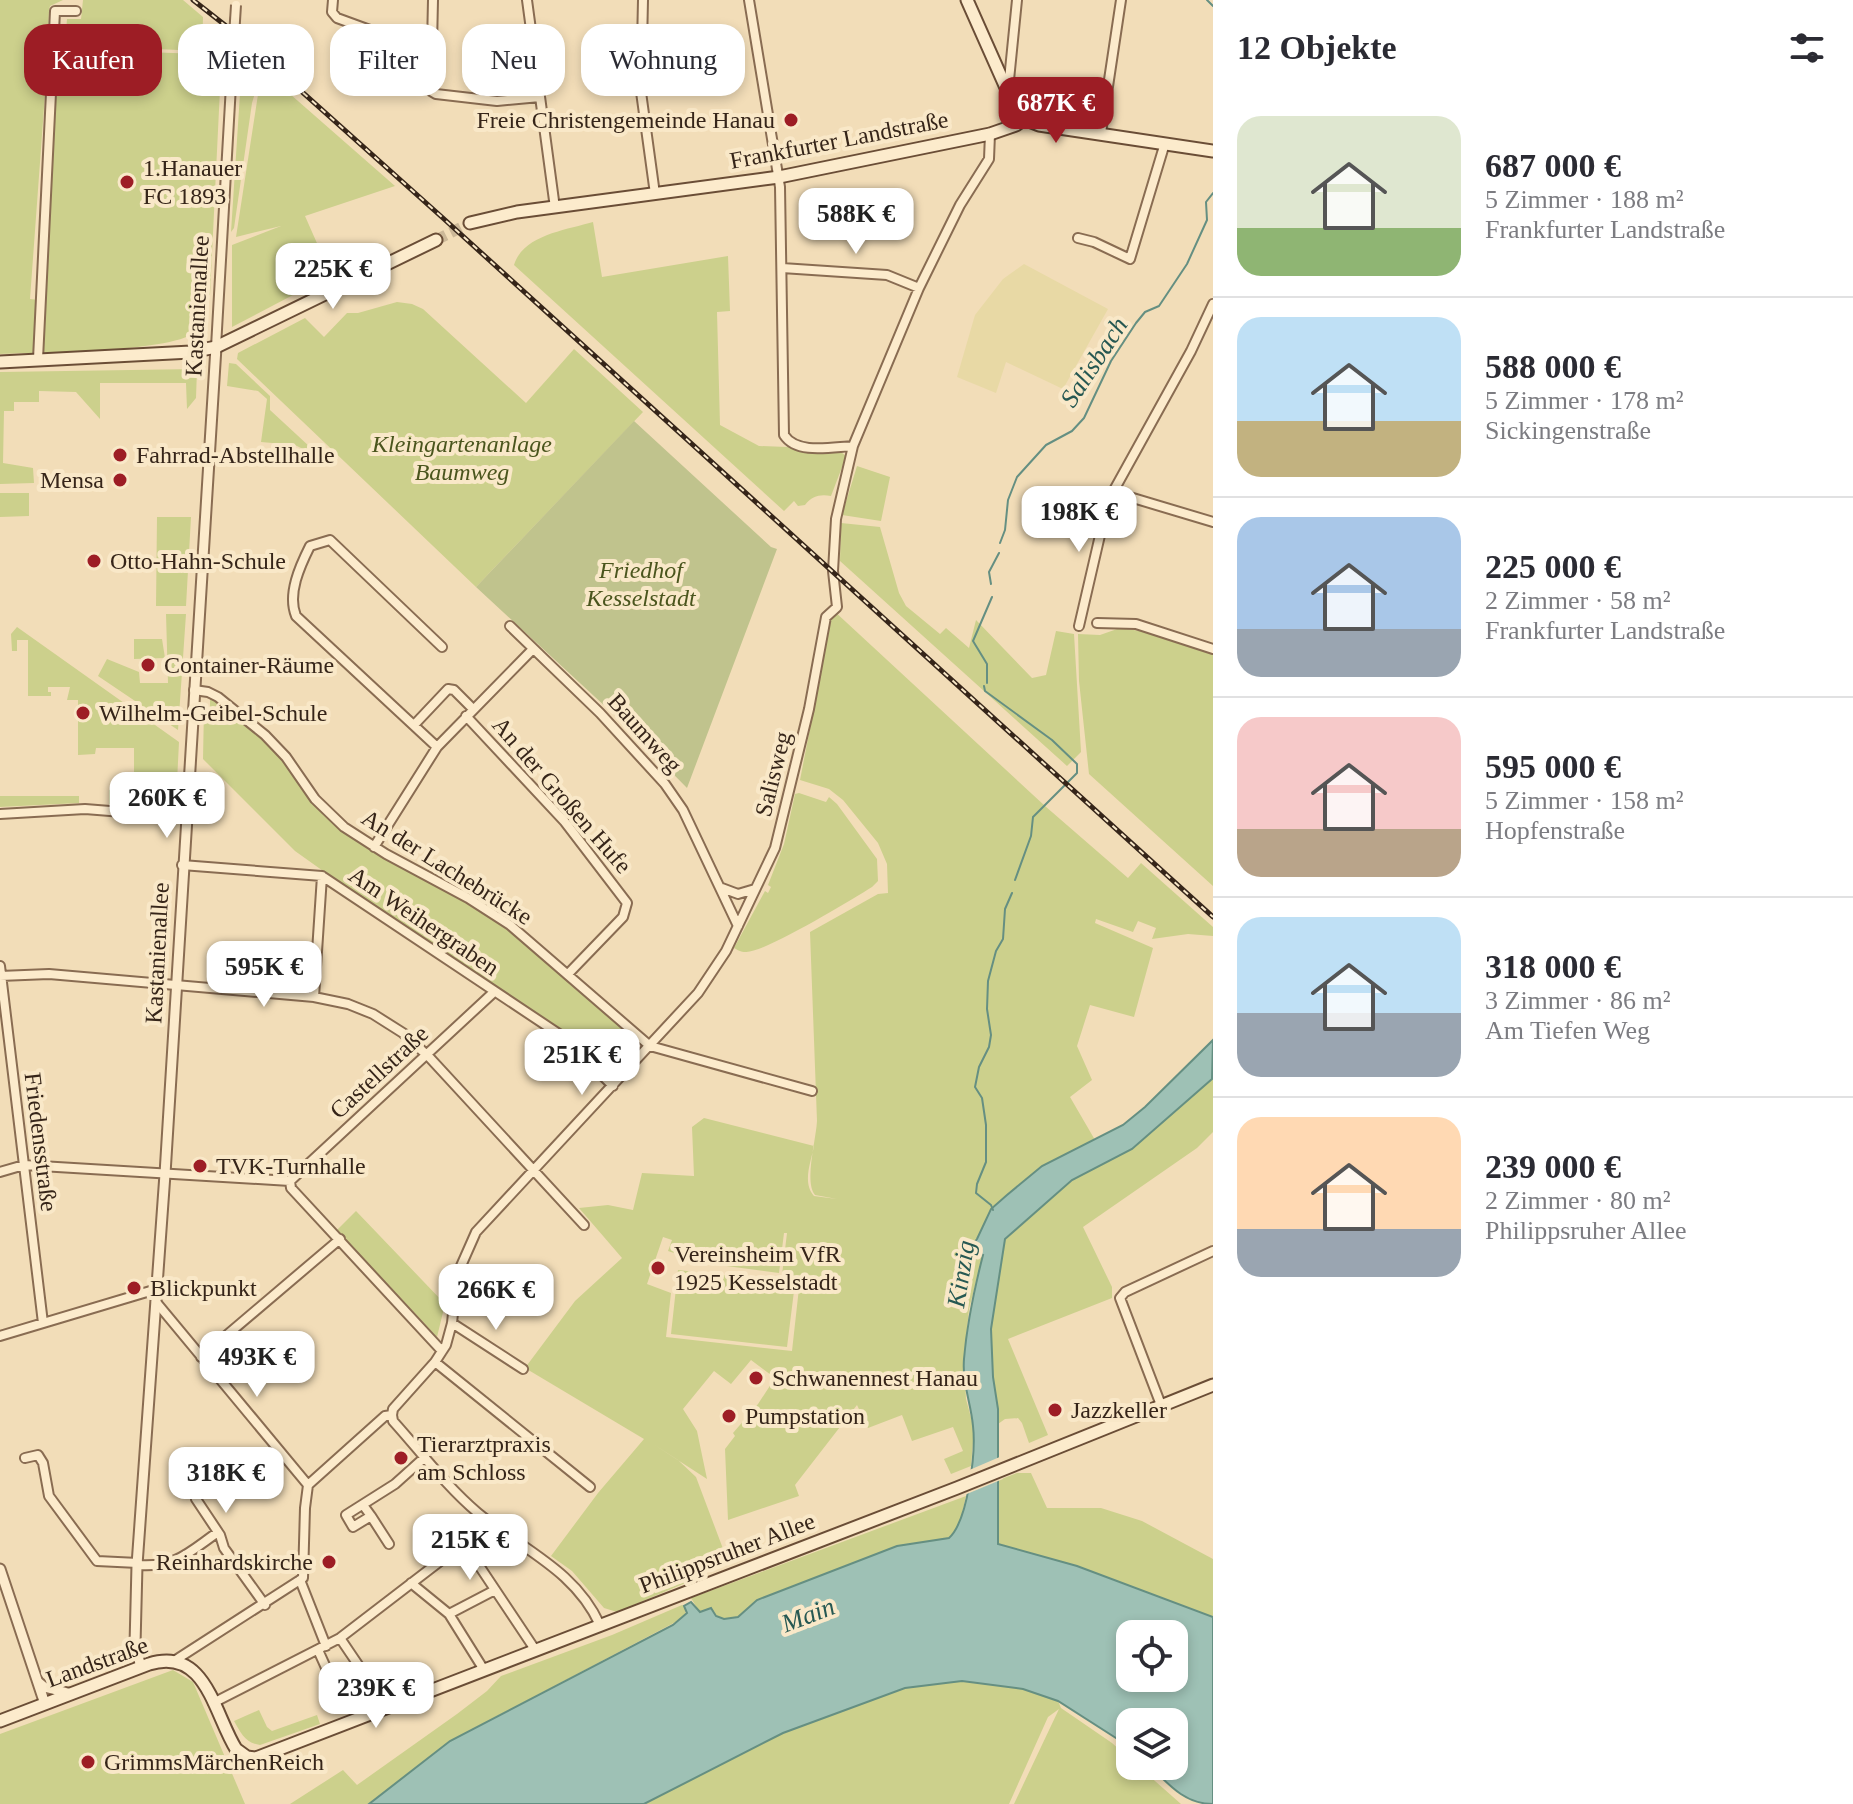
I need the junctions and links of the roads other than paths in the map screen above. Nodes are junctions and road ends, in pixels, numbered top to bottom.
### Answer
1 (333, 0) edge
2 (433, 0) edge
3 (527, 0) edge
4 (643, 0) edge
5 (749, 0) edge
6 (967, 0) edge
7 (1017, 0) edge
8 (1121, 0) edge
9 (236, 2) edge
10 (76, 11) dead end
11 (353, 24) edge
12 (432, 24) edge
13 (1008, 91) junction
14 (446, 95) edge
15 (540, 97) junction
16 (1024, 119) junction
17 (1101, 133) junction
18 (990, 134) junction
19 (1165, 143) junction
20 (1213, 151) edge
21 (779, 177) junction
22 (655, 194) junction
23 (555, 208) junction
24 (470, 223) tunnel mouth
25 (1078, 238) dead end
26 (436, 240) tunnel mouth
27 (782, 268) junction
28 (919, 288) junction
29 (1213, 304) edge
30 (216, 347) junction
31 (38, 359) junction
32 (0, 362) edge
33 (853, 446) junction
34 (1113, 492) junction
35 (1213, 522) edge
36 (1097, 623) dead end
37 (510, 626) dead end
38 (1079, 626) dead end
39 (442, 647) dead end
40 (533, 649) junction
41 (1213, 649) edge
42 (194, 690) junction
43 (473, 709) junction
44 (466, 716) junction
45 (414, 725) junction
46 (437, 747) junction
47 (0, 814) edge
48 (185, 817) junction
49 (374, 847) junction
50 (182, 865) junction
51 (322, 876) junction
52 (759, 886) junction
53 (722, 888) junction
54 (738, 926) junction
55 (0, 973) edge
56 (568, 974) junction
57 (175, 985) junction
58 (494, 992) junction
59 (314, 997) junction
60 (650, 1046) junction
61 (427, 1055) junction
62 (613, 1086) junction
63 (812, 1091) dead end
64 (24, 1165) junction
65 (535, 1170) junction
66 (0, 1172) edge
67 (165, 1174) junction
68 (290, 1181) junction
69 (584, 1225) dead end
70 (340, 1239) junction
71 (1213, 1251) edge
72 (157, 1289) junction
73 (156, 1302) junction
74 (43, 1323) junction
75 (452, 1323) junction
76 (0, 1336) edge
77 (442, 1351) junction
78 (201, 1357) junction
79 (435, 1362) junction
80 (523, 1369) dead end
81 (1213, 1385) edge
82 (1161, 1405) junction
83 (392, 1415) junction
84 (425, 1457) junction
85 (25, 1458) dead end
86 (308, 1485) junction
87 (590, 1487) dead end
88 (196, 1499) dead end
89 (363, 1505) junction
90 (371, 1516) junction
91 (218, 1532) junction
92 (389, 1544) dead end
93 (138, 1564) junction
94 (0, 1569) edge
95 (302, 1579) junction
96 (411, 1583) junction
97 (495, 1590) junction
98 (265, 1605) junction
99 (449, 1614) junction
100 (600, 1625) junction
101 (340, 1638) junction
102 (322, 1648) junction
103 (536, 1651) junction
104 (174, 1661) junction
105 (141, 1667) junction
106 (484, 1670) junction
107 (365, 1675) dead end
108 (35, 1679) junction
109 (72, 1694) junction
110 (213, 1703) junction
111 (342, 1703) dead end
112 (45, 1704) junction
113 (0, 1721) edge
114 (256, 1758) joint

1 - 11 street
2 - 12 street
3 - 15 street
4 - 22 street
5 - 21 street
6 - 13 main road
7 - 13 street
8 - 17 street
9 - 30 street, Kastanienallee, bridge
10 - 31 street
13 - 16 main road
14 - 15 street
15 - 23 street
16 - 17 main road
16 - 18 main road, Frankfurter Landstraße
17 - 19 main road
18 - 21 main road, Frankfurter Landstraße
18 - 28 street, Salisweg
19 - 20 main road
19 - 25 street
21 - 22 main road, Frankfurter Landstraße
21 - 27 street
22 - 23 main road, Frankfurter Landstraße
23 - 24 main road, Frankfurter Landstraße
26 - 30 main road
27 - 28 street
27 - 33 street
28 - 33 street, Salisweg
29 - 34 street
30 - 31 main road
30 - 42 street, Kastanienallee
31 - 32 main road
33 - 52 street, Salisweg
34 - 35 street
34 - 38 street
36 - 41 street
37 - 40 street, Baumweg
39 - 45 street
40 - 43 street
40 - 53 street, Baumweg
42 - 48 street, Kastanienallee
42 - 49 street, An der Lachebrücke
43 - 44 street
43 - 45 street
44 - 46 street
44 - 56 street, An der Großen Hufe
45 - 46 street
46 - 49 street
47 - 48 street
48 - 50 street, Kastanienallee
49 - 56 street, An der Lachebrücke
50 - 51 street, Am Weihergraben
50 - 57 street, Kastanienallee
51 - 58 street, Am Weihergraben
51 - 59 street
52 - 53 street
52 - 54 street, Salisweg
53 - 54 street, Baumweg
54 - 60 street, Salisweg
55 - 57 street
55 - 64 street, Friedensstraße
56 - 60 street, An der Lachebrücke
57 - 59 street
57 - 67 street, Kastanienallee
58 - 61 street, Castellstraße
58 - 62 street, Am Weihergraben
59 - 61 street
60 - 62 street, Salisweg
60 - 63 street
61 - 65 street
61 - 68 street, Castellstraße
62 - 65 street, Salisweg
64 - 66 street
64 - 67 street
64 - 74 street, Friedensstraße
65 - 69 street
65 - 75 street, Salisweg
67 - 68 street
67 - 72 street, Kastanienallee
68 - 70 street
70 - 77 street
70 - 78 street
71 - 82 street
72 - 73 street, Kastanienallee
72 - 74 street
73 - 78 street
73 - 93 street, Kastanienallee
74 - 76 street
75 - 77 street, Salisweg
75 - 80 street
77 - 79 street, Salisweg
78 - 86 street
79 - 83 street, Salisweg
79 - 87 street
81 - 82 main road, Philippsruher Allee
82 - 100 main road, Philippsruher Allee
83 - 84 street
83 - 86 street, Salisweg
84 - 89 street
84 - 100 street
85 - 93 street
86 - 95 street
88 - 91 street
89 - 90 street
89 - 90 street
90 - 92 street
91 - 93 street
91 - 98 street
93 - 105 street, Kastanienallee
94 - 108 street
95 - 98 street
95 - 102 street
96 - 97 street
96 - 99 street
96 - 101 street
97 - 99 street
97 - 103 street
98 - 104 street
99 - 106 street
100 - 103 main road, Philippsruher Allee
101 - 102 street
101 - 107 street
102 - 110 street
102 - 111 street
103 - 106 main road, Philippsruher Allee
104 - 105 main road, Landstraße
104 - 110 main road, Landstraße
105 - 109 main road, Landstraße
106 - 114 main road, Philippsruher Allee
108 - 109 street
108 - 112 street
109 - 112 main road, Landstraße
110 - 114 main road, Landstraße
112 - 113 main road, Landstraße

